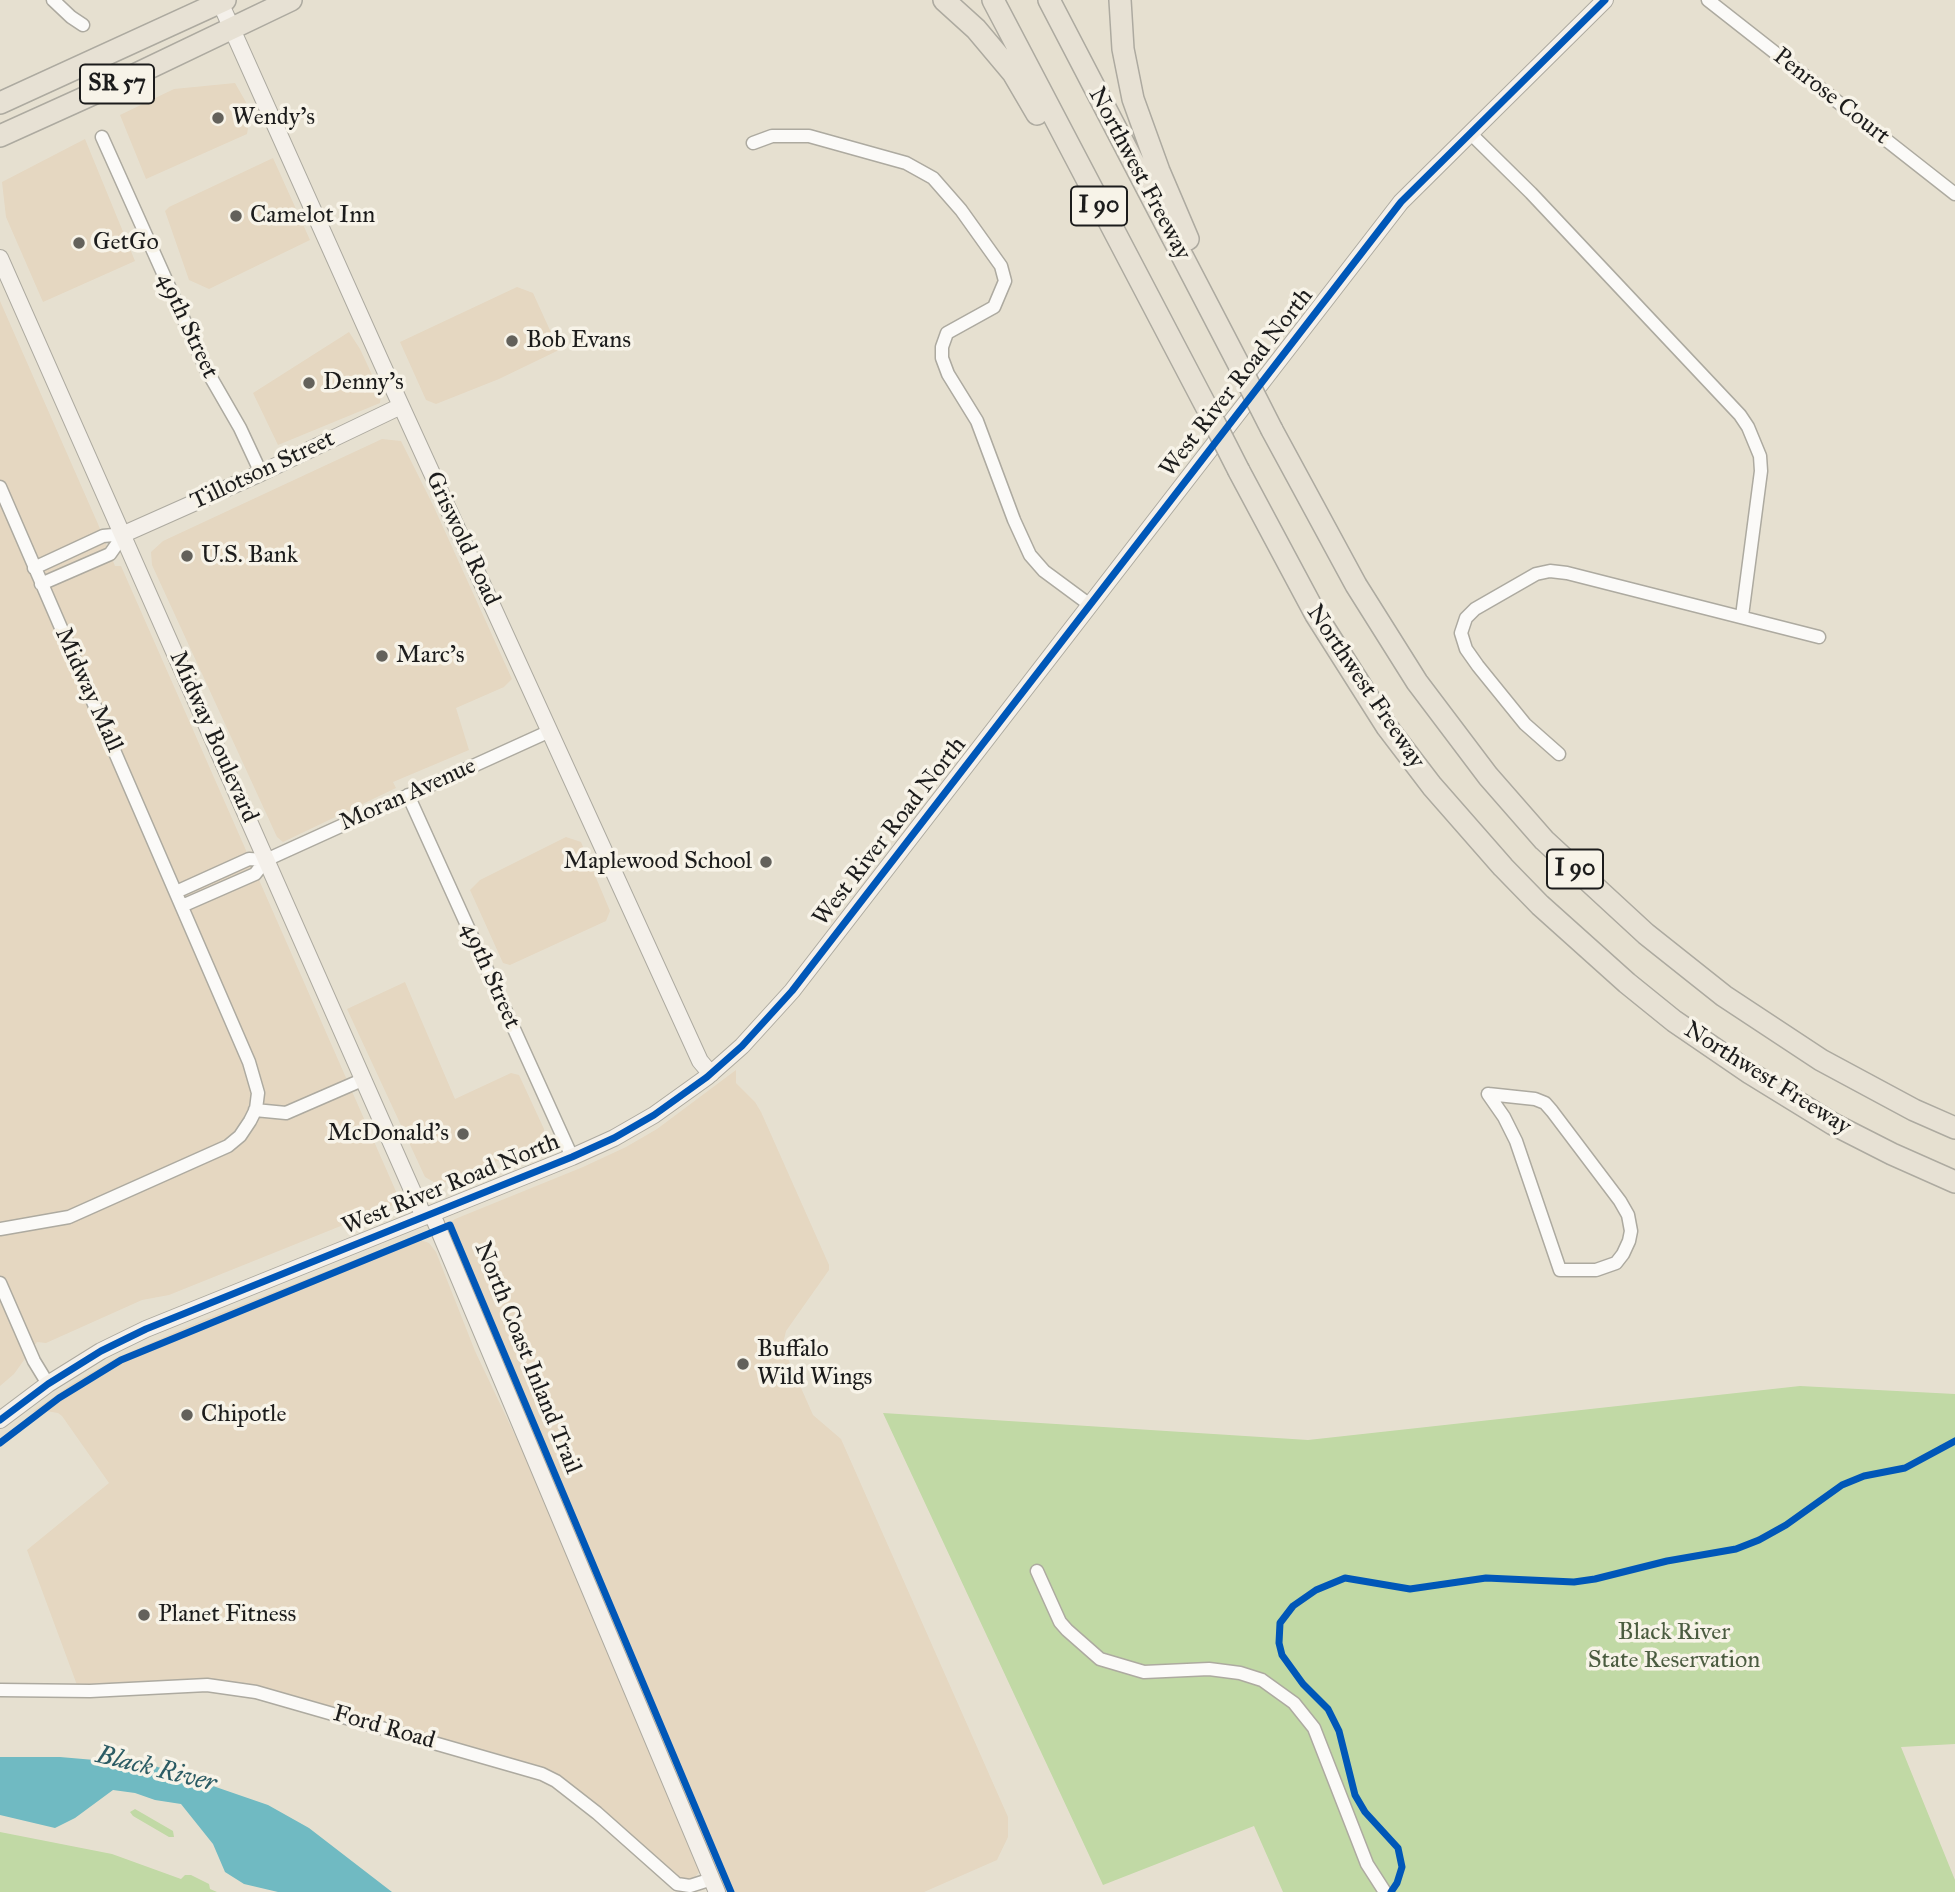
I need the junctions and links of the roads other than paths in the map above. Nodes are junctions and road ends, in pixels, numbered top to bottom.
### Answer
1 (53, 0) edge
2 (291, 0) edge
3 (944, 0) edge
4 (993, 0) edge
5 (1049, 0) edge
6 (1120, 0) edge
7 (1708, 0) edge
8 (222, 1) edge
9 (1595, 4) edge
10 (83, 25) dead end
11 (233, 30) junction
12 (0, 103) edge
13 (1470, 133) junction
14 (0, 136) edge
15 (102, 137) dead end
16 (753, 143) dead end
17 (1955, 194) edge
18 (0, 258) edge
19 (1174, 348) junction
20 (1242, 364) junction
21 (401, 406) junction
22 (261, 473) junction
23 (0, 487) edge
24 (124, 534) junction
25 (34, 568) junction
26 (41, 584) junction
27 (1090, 605) junction
28 (1742, 616) junction
29 (1819, 637) dead end
30 (550, 731) junction
31 (1559, 754) dead end
32 (408, 795) junction
33 (266, 860) junction
34 (176, 892) junction
35 (182, 906) junction
36 (711, 1074) junction
37 (362, 1080) junction
38 (255, 1110) junction
39 (1504, 1118) joint
40 (1955, 1128) edge
41 (572, 1157) junction
42 (1955, 1182) edge
43 (428, 1215) junction
44 (0, 1229) edge
45 (0, 1283) edge
46 (48, 1384) junction
47 (0, 1420) edge
48 (1037, 1572) dead end
49 (0, 1690) edge
50 (715, 1885) edge
51 (1385, 1892) edge

1 - 10 street
2 - 11 highway, SR 57
3 - 19 highway
4 - 19 highway, Northwest Freeway / I 90
5 - 20 highway, Northwest Freeway / I 90
6 - 20 highway
7 - 17 street, Penrose Court
8 - 11 street, Griswold Road
8 - 12 highway, SR 57
9 - 13 street, West River Road North
11 - 14 highway, SR 57
11 - 21 street, Griswold Road
13 - 27 street, West River Road North
13 - 28 street
15 - 22 street, 49th Street
16 - 27 street
18 - 24 street, Midway Boulevard
19 - 42 highway, Northwest Freeway / I 90, bridge
20 - 40 highway, Northwest Freeway / I 90, bridge
21 - 22 street, Tillotson Street
21 - 30 street, Griswold Road
22 - 24 street, Tillotson Street
23 - 25 street, Midway Mall
24 - 25 street, Tillotson Street
24 - 26 street, Tillotson Street
24 - 33 street, Midway Boulevard
25 - 26 street, Midway Mall
26 - 34 street, Midway Mall
27 - 36 street, West River Road North
28 - 29 street
28 - 31 street
30 - 32 street, Moran Avenue
30 - 36 street, Griswold Road
32 - 33 street, Moran Avenue
32 - 41 street, 49th Street
33 - 34 street, Moran Avenue
33 - 35 street, Moran Avenue
33 - 37 street, Midway Boulevard
34 - 35 street, Midway Mall
35 - 38 street
36 - 41 street, West River Road North
37 - 38 street
37 - 43 street, Midway Boulevard
38 - 44 street
39 - 39 street
41 - 43 street, West River Road North
43 - 46 street, West River Road North
43 - 50 street, Midway Boulevard
45 - 46 street
46 - 47 street, West River Road North
48 - 51 street
49 - 50 street, Ford Road

